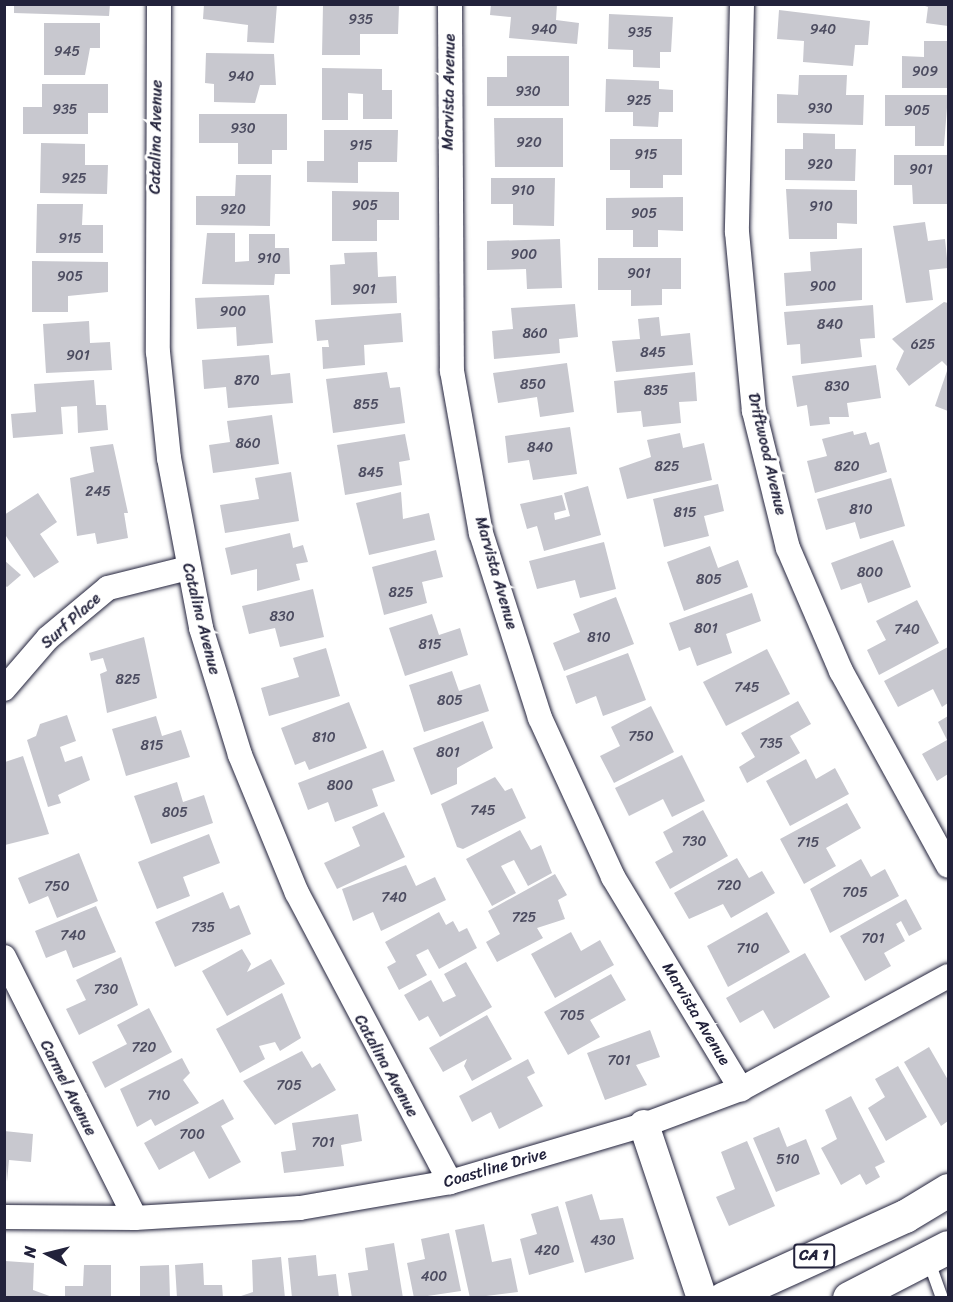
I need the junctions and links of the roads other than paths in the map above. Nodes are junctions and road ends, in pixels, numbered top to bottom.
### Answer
1 (159, 4) edge
2 (450, 4) edge
3 (742, 4) edge
4 (188, 568) junction
5 (4, 689) edge
6 (948, 866) edge
7 (4, 957) edge
8 (948, 976) edge
9 (741, 1089) junction
10 (644, 1125) junction
11 (450, 1182) junction
12 (948, 1190) edge
13 (905, 1216) junction
14 (4, 1217) edge
15 (135, 1218) junction
16 (938, 1253) edge
17 (702, 1298) edge
18 (724, 1298) edge
19 (849, 1298) edge
20 (942, 1298) edge

1 - 4 street, Catalina Avenue
2 - 9 street, Marvista Avenue
3 - 6 street, Driftwood Avenue
4 - 5 street, Surf Place
4 - 11 street, Catalina Avenue
7 - 15 street, Carmel Avenue
8 - 9 street, Coastline Drive
9 - 10 street, Coastline Drive
10 - 11 street, Coastline Drive
10 - 17 street
11 - 15 street, Coastline Drive
12 - 13 highway, CA 1
13 - 16 highway
13 - 18 highway, CA 1
14 - 15 street, Coastline Drive
16 - 19 highway
16 - 20 lane

